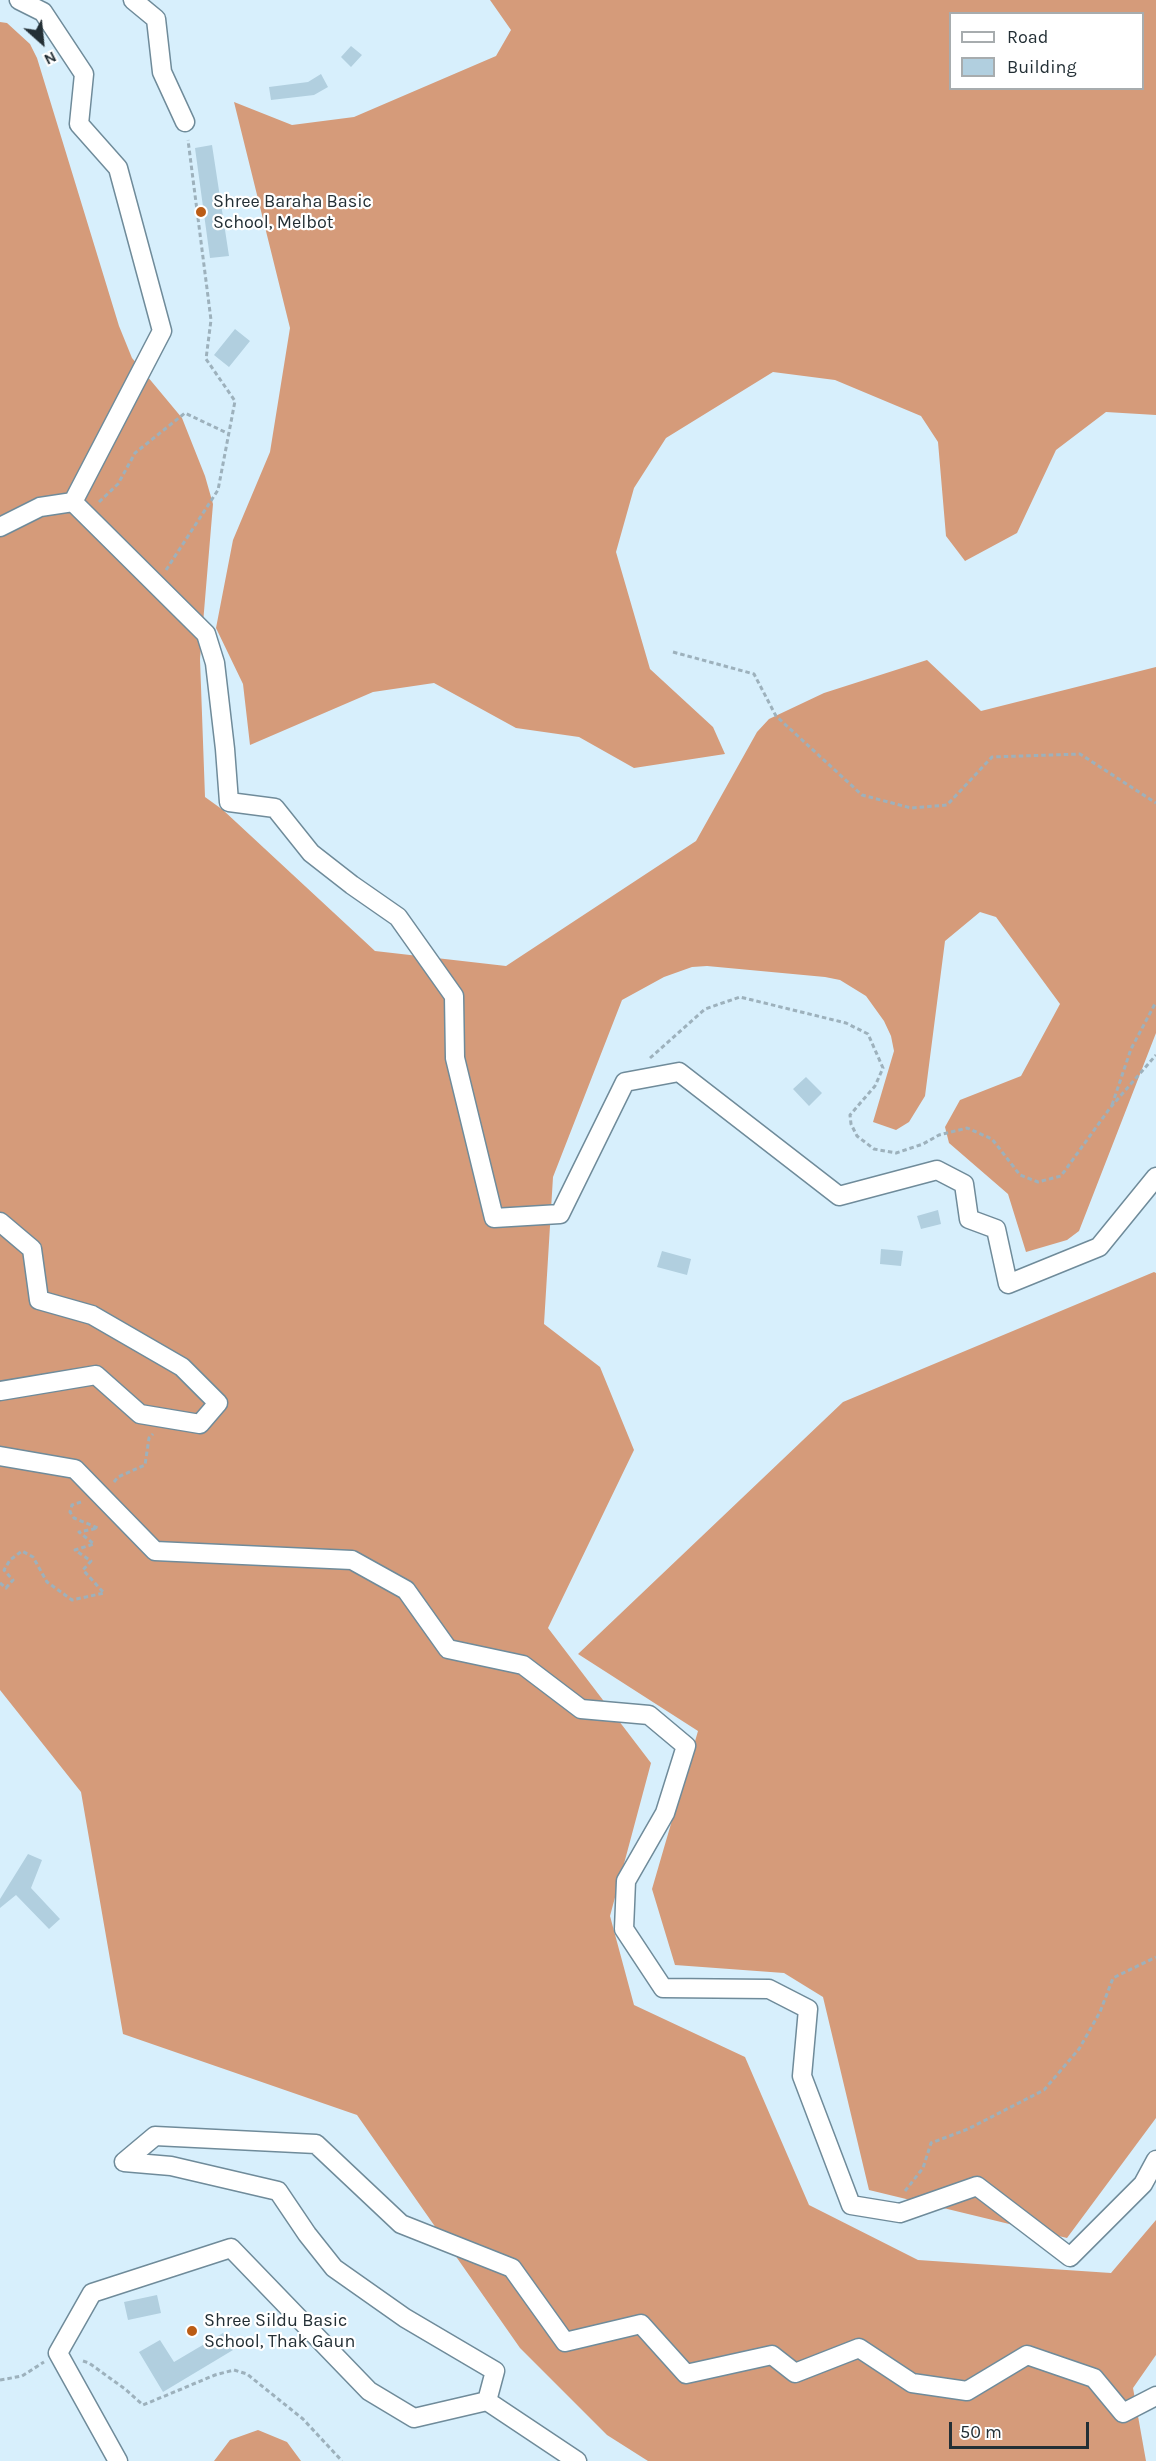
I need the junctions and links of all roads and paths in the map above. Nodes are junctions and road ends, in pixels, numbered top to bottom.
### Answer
1 (19, 0) edge
2 (133, 0) edge
3 (185, 122) joint
4 (229, 434) junction
5 (73, 502) junction
6 (0, 527) edge
7 (156, 584) junction
8 (673, 652) dead end
9 (1156, 802) edge
10 (1156, 1002) edge
11 (1156, 1055) edge
12 (647, 1060) dead end
13 (1110, 1108) junction
14 (1156, 1177) edge
15 (0, 1222) edge
16 (0, 1391) edge
17 (170, 1419) junction
18 (0, 1456) edge
19 (100, 1495) junction
20 (0, 1583) edge
21 (1156, 1957) edge
22 (1156, 2160) edge
23 (885, 2211) junction
24 (58, 2353) junction
25 (0, 2380) edge
26 (1156, 2396) edge
27 (487, 2401) junction
28 (118, 2461) edge
29 (342, 2461) edge
30 (577, 2461) edge

1 - 5 street
2 - 3 street
3 - 4 path
4 - 5 path
4 - 7 path
5 - 6 street
5 - 7 street
7 - 14 street
8 - 9 path
10 - 13 path
11 - 13 path
12 - 13 path
15 - 17 street
16 - 17 street
17 - 19 path
18 - 19 street
19 - 20 path
19 - 23 street
21 - 23 path
22 - 23 street
24 - 25 path
24 - 27 street
24 - 28 street
24 - 29 path
26 - 27 street
27 - 30 street

